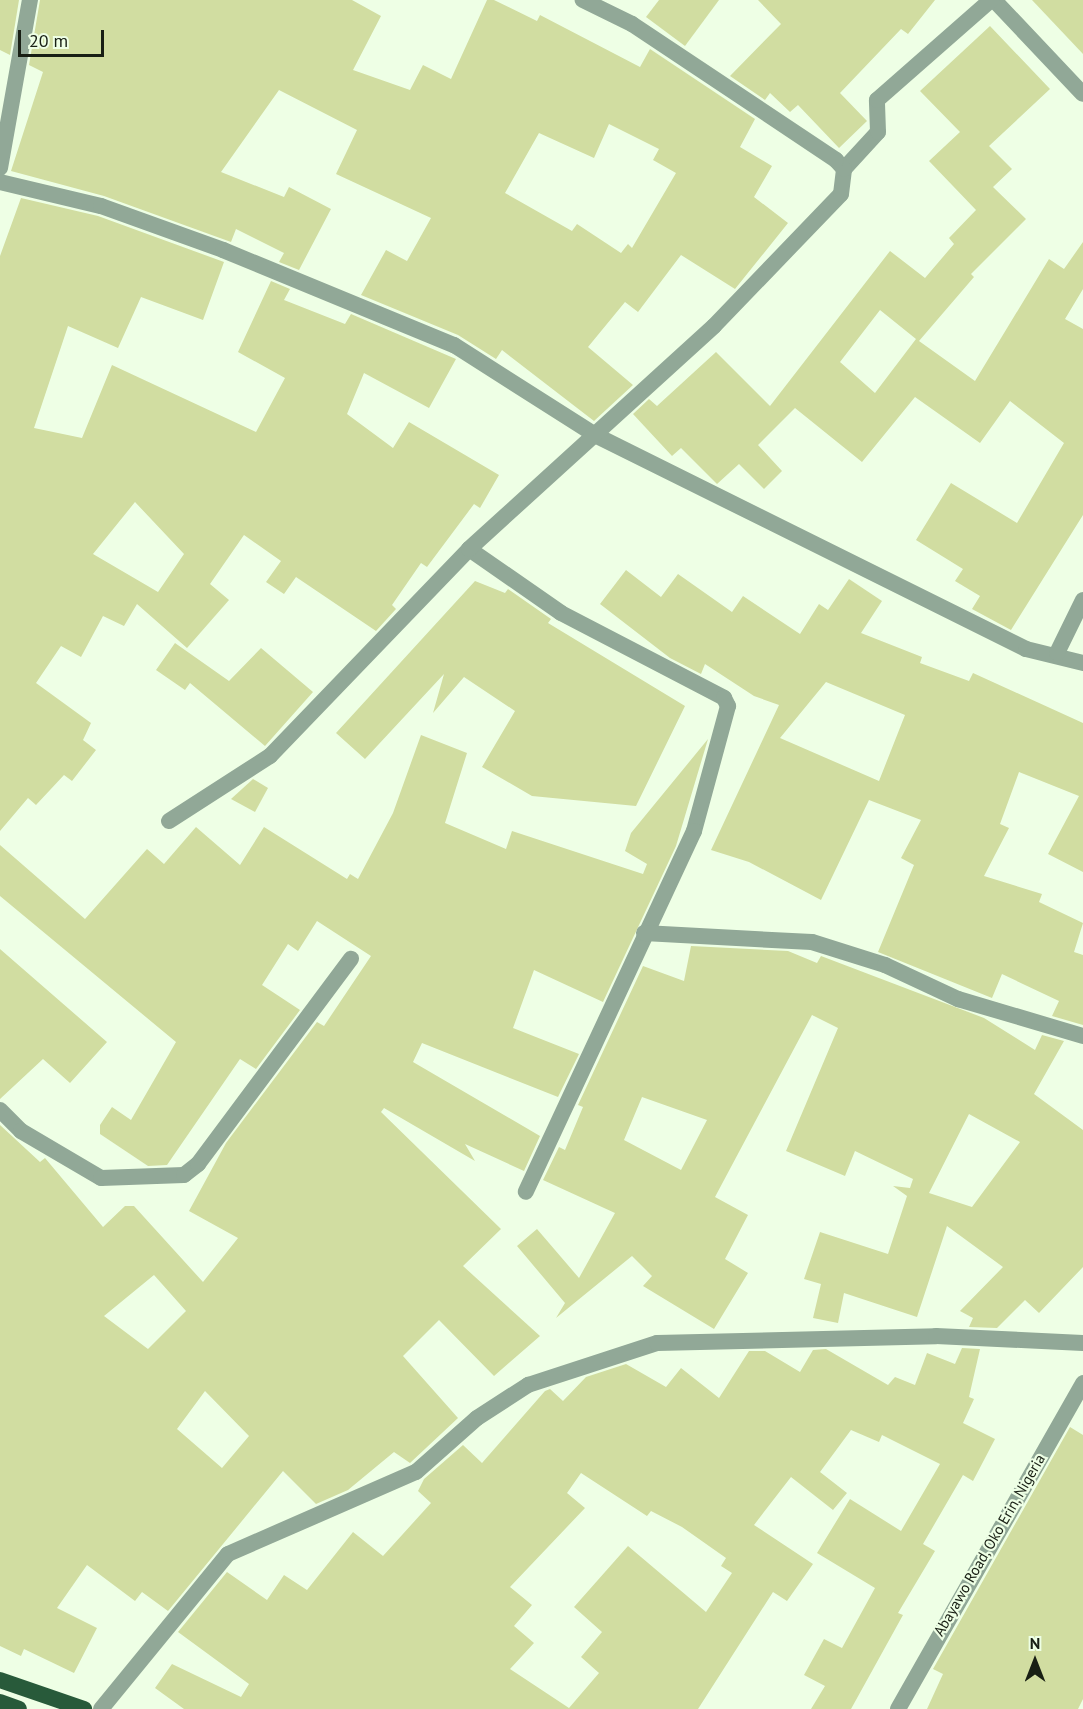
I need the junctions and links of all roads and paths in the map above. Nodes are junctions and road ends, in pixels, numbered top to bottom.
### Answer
1 (30, 0) edge
2 (582, 0) edge
3 (993, 0) edge
4 (1083, 94) edge
5 (0, 168) edge
6 (844, 170) junction
7 (0, 182) edge
8 (597, 436) junction
9 (469, 549) junction
10 (1083, 600) edge
11 (1057, 653) junction
12 (1083, 663) edge
13 (169, 821) dead end
14 (645, 933) junction
15 (351, 959) dead end
16 (1083, 1036) edge
17 (0, 1110) edge
18 (526, 1192) dead end
19 (1083, 1343) edge
20 (1083, 1383) edge
21 (0, 1680) edge
22 (0, 1702) edge
23 (19, 1709) edge
24 (84, 1709) edge
25 (101, 1709) edge
26 (898, 1709) edge

1 - 5 street
2 - 6 street
3 - 4 street
3 - 6 street
6 - 8 street
7 - 8 street
8 - 9 street
8 - 11 street
9 - 13 street
9 - 14 street
10 - 11 street
11 - 12 street
14 - 16 street
14 - 18 street
15 - 17 street
19 - 25 street
20 - 26 street, Abayawo Road, Oko Erin, Nigeria
21 - 24 highway
22 - 23 highway

